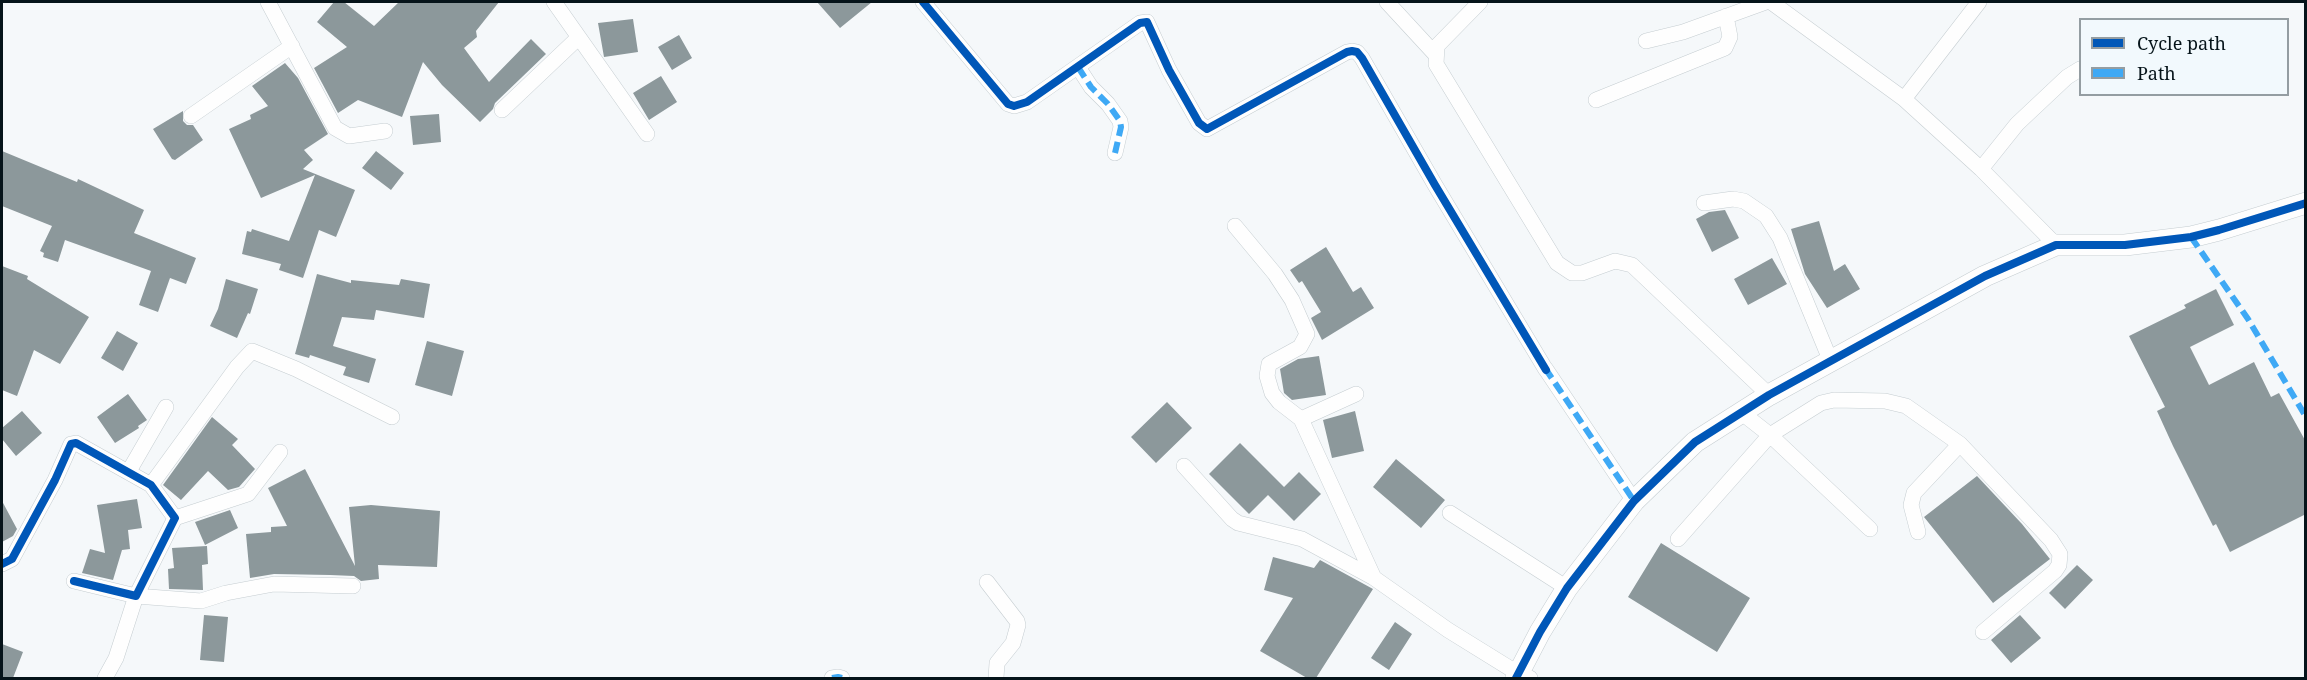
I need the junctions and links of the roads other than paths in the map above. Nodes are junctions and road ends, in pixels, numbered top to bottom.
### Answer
1 (268, 2) edge
2 (554, 2) edge
3 (923, 2) edge
4 (1387, 2) edge
5 (1480, 2) edge
6 (1769, 2) edge
7 (1978, 2) edge
8 (1726, 16) junction
9 (578, 38) junction
10 (1646, 41) dead end
11 (292, 46) junction
12 (1435, 54) junction
13 (1078, 68) junction
14 (2079, 70) edge
15 (1904, 99) junction
16 (1596, 100) dead end
17 (502, 110) dead end
18 (191, 116) dead end
19 (385, 131) dead end
20 (647, 134) dead end
21 (1115, 153) dead end
22 (1981, 170) junction
23 (1704, 203) dead end
24 (2306, 203) edge
25 (1235, 226) dead end
26 (2056, 245) junction
27 (1831, 362) junction
28 (1356, 394) dead end
29 (1769, 395) junction
30 (166, 407) dead end
31 (1742, 413) junction
32 (392, 417) dead end
33 (1301, 419) junction
34 (1770, 435) junction
35 (1960, 444) junction
36 (280, 452) dead end
37 (1184, 466) dead end
38 (129, 471) junction
39 (152, 485) junction
40 (1634, 501) junction
41 (1450, 513) dead end
42 (175, 518) junction
43 (1870, 529) dead end
44 (1918, 532) dead end
45 (1678, 539) dead end
46 (2, 564) edge
47 (1374, 578) junction
48 (74, 581) dead end
49 (987, 582) dead end
50 (353, 586) dead end
51 (1567, 588) junction
52 (136, 596) junction
53 (1983, 632) dead end
54 (1522, 677) edge
55 (105, 678) edge
56 (832, 678) edge
57 (842, 678) edge
58 (996, 678) edge

1 - 11 street
2 - 9 street
3 - 13 street
4 - 12 street
5 - 12 street
6 - 8 street
6 - 15 street
7 - 15 street
8 - 10 street
8 - 16 street
9 - 17 street
9 - 20 street
11 - 18 street
11 - 19 street
12 - 29 street
13 - 21 street
13 - 40 street
14 - 22 street
15 - 22 street
22 - 26 street
23 - 27 street
24 - 26 street
25 - 33 street
26 - 27 street
27 - 29 street
28 - 33 street
29 - 31 street
30 - 38 street
31 - 34 street
31 - 40 street
32 - 39 street
33 - 47 street
34 - 35 street
34 - 43 street
34 - 45 street
35 - 44 street
35 - 53 street
36 - 42 street
37 - 47 street
38 - 39 street
38 - 46 street
39 - 42 street
40 - 51 street
41 - 51 street
42 - 52 street
47 - 54 street
48 - 52 street
49 - 58 street
50 - 52 street
51 - 54 street
52 - 55 street
56 - 57 street

